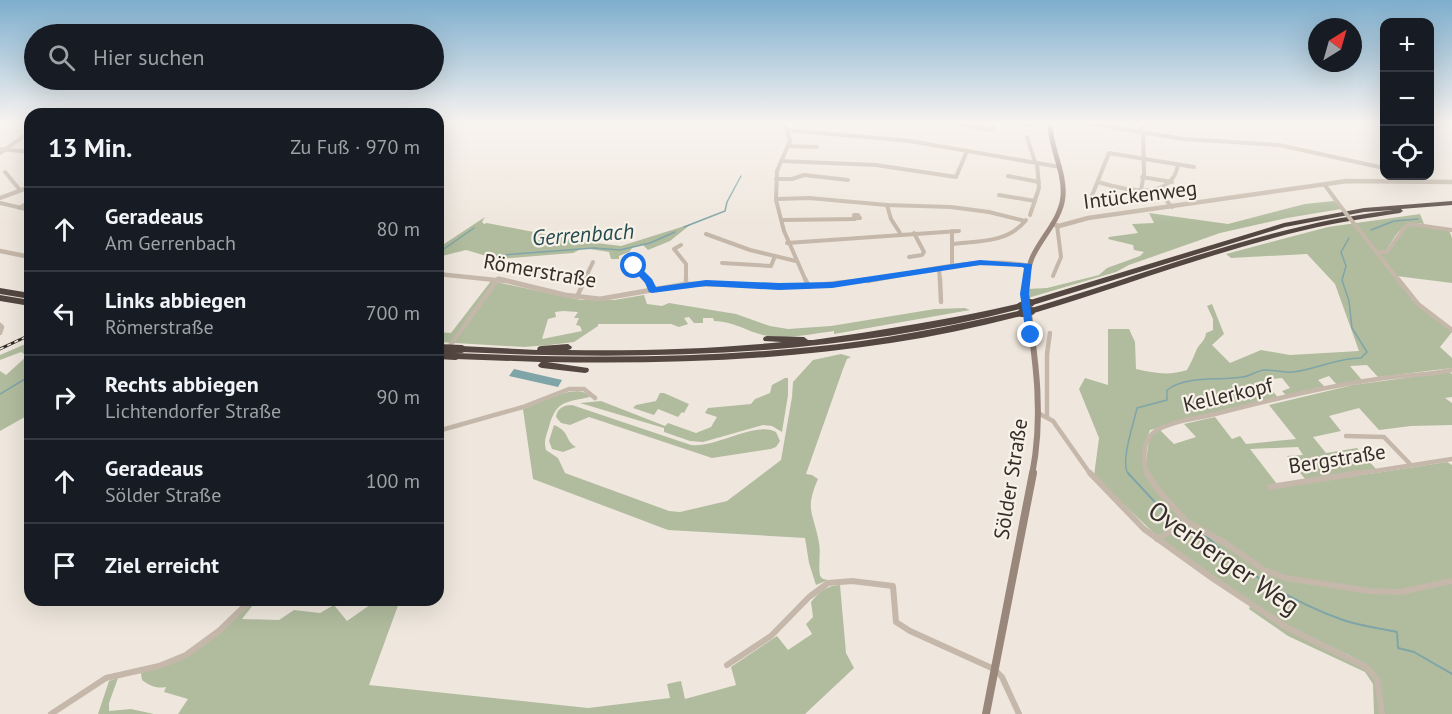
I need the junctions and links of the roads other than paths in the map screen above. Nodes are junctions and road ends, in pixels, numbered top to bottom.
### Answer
1 (783, 156) edge
2 (965, 156) edge
3 (998, 156) edge
4 (1034, 156) edge
5 (1057, 156) edge
6 (1108, 156) edge
7 (1128, 156) edge
8 (1331, 156) edge
9 (1144, 159) junction
10 (781, 161) junction
11 (1036, 163) junction
12 (1178, 165) junction
13 (1060, 167) junction
14 (1194, 167) dead end
15 (1380, 167) edge
16 (5, 172) dead end
17 (1008, 176) dead end
18 (1142, 177) junction
19 (776, 179) junction
20 (848, 180) dead end
21 (1398, 180) joint
22 (1410, 181) joint
23 (1039, 182) junction
24 (1098, 182) junction
25 (1172, 182) junction
26 (1452, 182) edge
27 (1324, 184) junction
28 (24, 189) edge
29 (1156, 189) junction
30 (20, 190) junction
31 (1141, 190) junction
32 (999, 195) dead end
33 (0, 198) edge
34 (1092, 198) dead end
35 (777, 199) junction
36 (1035, 201) junction
37 (0, 203) edge
38 (1452, 203) edge
39 (24, 205) edge
40 (887, 205) junction
41 (1173, 207) junction
42 (20, 208) junction
43 (1452, 208) edge
44 (24, 209) edge
45 (1027, 218) junction
46 (855, 219) dead end
47 (782, 220) junction
48 (1055, 225) junction
49 (1452, 230) edge
50 (952, 231) junction
51 (959, 231) dead end
52 (914, 232) junction
53 (900, 233) junction
54 (706, 234) dead end
55 (787, 243) junction
56 (952, 244) junction
57 (681, 245) dead end
58 (674, 249) junction
59 (0, 251) edge
60 (668, 252) dead end
61 (1377, 252) junction
62 (24, 256) edge
63 (775, 256) junction
64 (909, 257) dead end
65 (796, 261) junction
66 (593, 262) dead end
67 (722, 262) dead end
68 (634, 264) dead end
69 (1029, 266) junction
70 (952, 267) junction
71 (939, 269) junction
72 (444, 274) edge
73 (1053, 276) dead end
74 (498, 279) junction
75 (686, 284) junction
76 (809, 286) junction
77 (652, 290) junction
78 (0, 291) edge
79 (24, 295) edge
80 (577, 297) junction
81 (0, 298) edge
82 (24, 302) edge
83 (941, 302) dead end
84 (1026, 308) junction
85 (0, 325) edge
86 (1452, 330) edge
87 (0, 333) edge
88 (1050, 333) dead end
89 (767, 339) dead end
90 (828, 342) junction
91 (852, 346) junction
92 (568, 347) dead end
93 (444, 350) edge
94 (444, 353) edge
95 (458, 353) junction
96 (444, 354) edge
97 (509, 356) junction
98 (814, 356) dead end
99 (585, 370) dead end
100 (1452, 370) edge
101 (595, 398) dead end
102 (1043, 415) junction
103 (444, 429) edge
104 (1346, 436) dead end
105 (1452, 459) edge
106 (1410, 464) junction
107 (1270, 487) dead end
108 (1187, 522) junction
109 (1157, 539) junction
110 (1452, 581) edge
111 (245, 606) edge
112 (727, 665) dead end
113 (994, 669) junction
114 (51, 714) edge
115 (986, 714) edge
116 (1018, 714) edge
117 (1382, 714) edge

1 - 10 street
2 - 10 street
3 - 11 street
4 - 11 street
5 - 13 main road, Sölder Straße
6 - 24 street
7 - 9 street
8 - 15 street
9 - 12 street
9 - 18 street
10 - 19 street
11 - 13 street
11 - 23 street
12 - 14 street
12 - 25 street
13 - 48 main road, Sölder Straße
16 - 30 street
17 - 23 street
18 - 25 street
18 - 31 street
19 - 20 street
19 - 35 street
21 - 22 street, Intückenweg
21 - 27 street, Intückenweg
22 - 26 street
23 - 36 street
24 - 31 street
24 - 34 street
25 - 29 street
27 - 41 street, Intückenweg
27 - 61 street, bridge
28 - 30 street
29 - 31 street
29 - 41 street
30 - 33 street
32 - 36 street
35 - 40 street
35 - 47 street
36 - 45 street
37 - 42 street
38 - 84 highway
39 - 42 street
40 - 45 street
40 - 53 street
41 - 48 street, Intückenweg
42 - 44 street
43 - 84 highway
45 - 56 street
46 - 47 street
47 - 55 street
48 - 69 main road, Sölder Straße
48 - 73 street
49 - 61 street
50 - 51 street
50 - 52 street
50 - 56 street
52 - 53 street
52 - 64 street
53 - 55 street
54 - 63 street
55 - 65 street
56 - 70 street
57 - 58 street
58 - 60 street
58 - 75 street
59 - 62 street
61 - 86 street
63 - 65 street
63 - 67 street
65 - 76 street
66 - 80 street
68 - 77 street
69 - 70 street, Römerstraße
69 - 102 main road, Sölder Straße
70 - 71 street, Römerstraße
71 - 76 street, Römerstraße
71 - 83 street
72 - 74 street, Römerstraße
74 - 80 street, Römerstraße
74 - 94 street
75 - 76 street, Römerstraße
75 - 77 street, Römerstraße
77 - 80 street, Römerstraße
78 - 79 highway
81 - 82 highway
84 - 90 highway
84 - 91 highway
85 - 87 street
88 - 102 street
89 - 90 highway
90 - 97 highway
91 - 97 highway
91 - 98 highway
92 - 97 highway
93 - 95 highway, bridge
95 - 96 highway, bridge
95 - 97 highway
97 - 99 highway
100 - 108 street, Kellerkopf
101 - 103 street
102 - 109 street, Overberger Weg
102 - 113 main road, Sölder Straße
104 - 106 street, Bergstraße
105 - 106 street, Bergstraße
106 - 107 street, Bergstraße
108 - 109 street
108 - 110 street
109 - 117 street, Overberger Weg
111 - 114 street
112 - 113 street
113 - 115 main road, Sölder Straße
113 - 116 street

